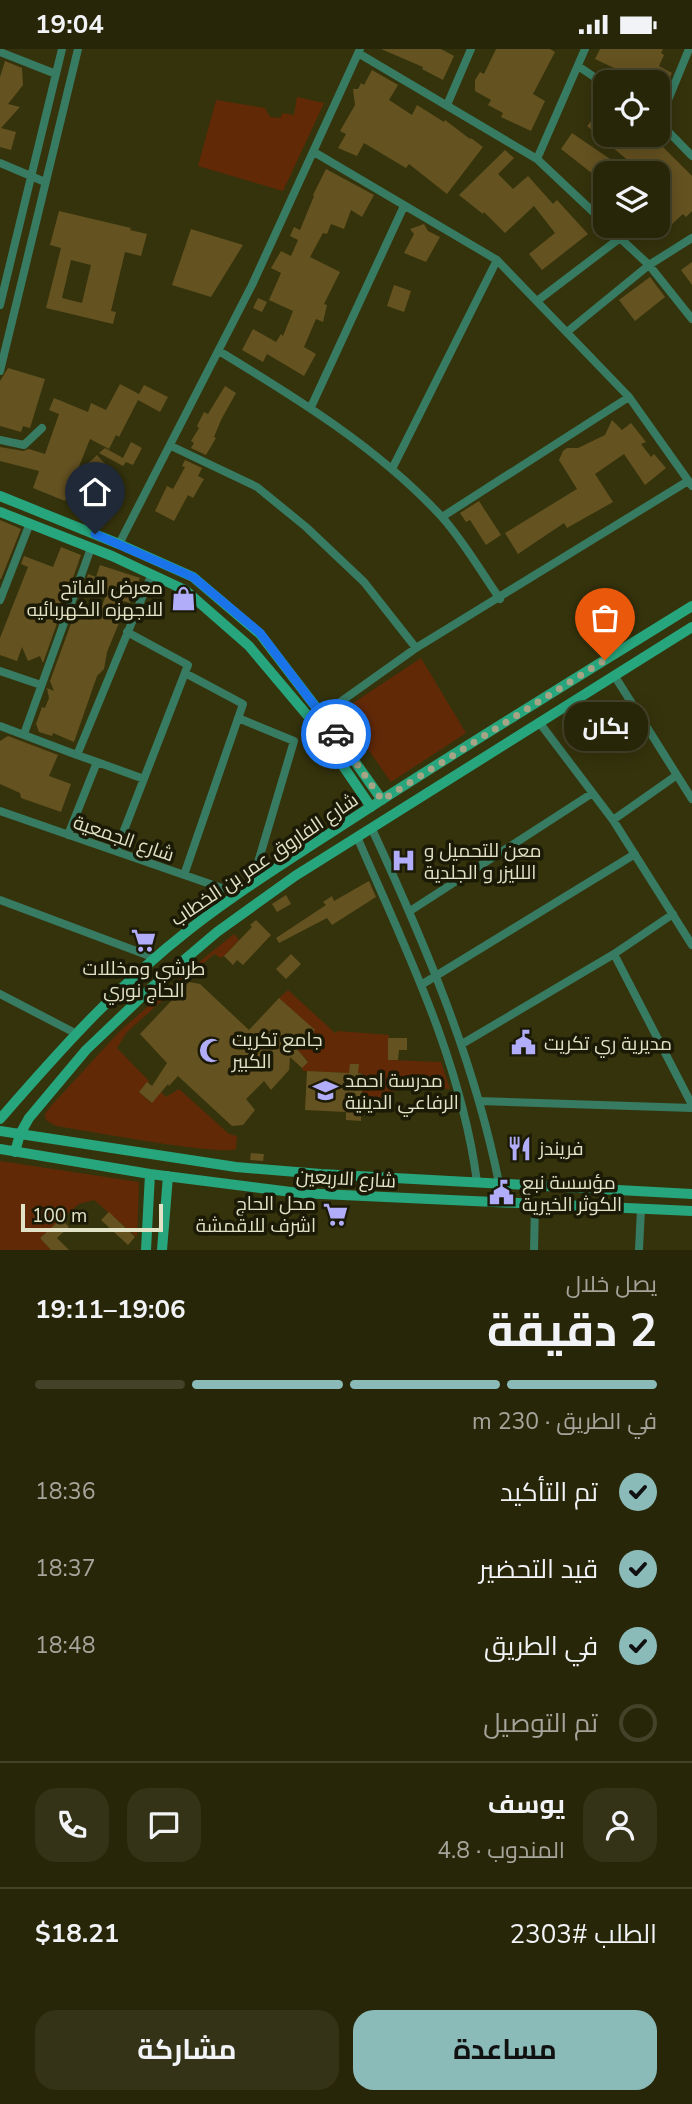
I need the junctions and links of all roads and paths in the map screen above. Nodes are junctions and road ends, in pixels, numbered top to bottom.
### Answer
1 (62, 49) edge
2 (78, 49) edge
3 (471, 49) edge
4 (584, 49) edge
5 (689, 49) edge
6 (359, 51) edge
7 (0, 52) edge
8 (688, 65) edge
9 (578, 66) junction
10 (56, 74) junction
11 (593, 76) edge
12 (670, 99) edge
13 (447, 105) junction
14 (670, 133) edge
15 (314, 152) junction
16 (692, 156) edge
17 (537, 159) junction
18 (0, 163) edge
19 (31, 176) junction
20 (45, 181) junction
21 (404, 206) junction
22 (593, 213) edge
23 (620, 238) joint
24 (692, 238) edge
25 (497, 260) junction
26 (649, 265) junction
27 (4, 275) edge
28 (537, 302) junction
29 (0, 305) edge
30 (692, 319) edge
31 (567, 332) junction
32 (219, 351) junction
33 (0, 371) edge
34 (629, 397) junction
35 (311, 407) junction
36 (42, 428) dead end
37 (0, 440) edge
38 (171, 446) junction
39 (392, 469) junction
40 (690, 484) edge
41 (0, 496) edge
42 (0, 512) edge
43 (443, 517) junction
44 (30, 523) junction
45 (119, 544) junction
46 (91, 548) junction
47 (151, 576) junction
48 (500, 599) junction
49 (0, 600) edge
50 (692, 606) edge
51 (692, 627) edge
52 (127, 632) junction
53 (260, 633) junction
54 (249, 646) junction
55 (416, 648) junction
56 (0, 671) edge
57 (185, 673) junction
58 (614, 675) junction
59 (41, 685) junction
60 (322, 715) junction
61 (238, 718) junction
62 (539, 722) junction
63 (0, 726) edge
64 (24, 734) junction
65 (77, 755) junction
66 (97, 762) junction
67 (677, 775) junction
68 (144, 779) junction
69 (591, 794) junction
70 (692, 799) edge
71 (382, 800) junction
72 (371, 807) junction
73 (0, 811) edge
74 (612, 820) junction
75 (372, 829) junction
76 (68, 835) junction
77 (358, 839) junction
78 (116, 851) junction
79 (635, 854) junction
80 (184, 875) junction
81 (251, 886) junction
82 (239, 894) junction
83 (0, 899) edge
84 (410, 911) junction
85 (673, 914) junction
86 (692, 944) edge
87 (614, 954) junction
88 (155, 958) junction
89 (436, 975) junction
90 (421, 985) junction
91 (1, 996) edge
92 (75, 1033) junction
93 (462, 1044) junction
94 (480, 1101) junction
95 (692, 1107) edge
96 (0, 1119) edge
97 (0, 1131) edge
98 (20, 1133) junction
99 (0, 1149) edge
100 (15, 1152) junction
101 (150, 1174) junction
102 (321, 1174) junction
103 (351, 1175) junction
104 (168, 1176) junction
105 (477, 1182) junction
106 (499, 1183) junction
107 (692, 1194) edge
108 (321, 1195) junction
109 (349, 1196) junction
110 (535, 1205) junction
111 (641, 1209) junction
112 (692, 1211) edge
113 (146, 1250) edge
114 (162, 1250) edge
115 (534, 1250) edge
116 (639, 1250) edge

1 - 10 street
2 - 20 street
3 - 13 street
4 - 9 street
5 - 8 street
6 - 13 street
6 - 15 street
7 - 10 street
8 - 12 street
9 - 11 street
9 - 17 street
10 - 19 street
13 - 17 street
14 - 16 street
15 - 21 street
15 - 32 street
17 - 22 street
18 - 19 street
19 - 20 street
19 - 27 street
20 - 33 street
21 - 25 street
21 - 35 street
23 - 26 street
23 - 28 street
24 - 26 street
25 - 28 street
25 - 39 street
26 - 30 street
26 - 31 street
27 - 29 street
28 - 31 street
31 - 34 street
32 - 35 street
32 - 38 street
34 - 40 street
34 - 43 street
35 - 39 street
36 - 37 street
38 - 45 street
38 - 55 street
39 - 43 street
40 - 48 street
41 - 45 main road
42 - 44 main road
43 - 48 street
44 - 46 main road
44 - 49 street
45 - 53 main road
46 - 47 main road
46 - 59 street
47 - 52 street
47 - 54 main road
48 - 55 street
50 - 71 main road, شارع الفاروق عمر بن الخطاب
51 - 58 main road
52 - 57 street
52 - 65 street
53 - 54 main road
53 - 60 main road
54 - 72 main road
55 - 60 street
56 - 59 street
57 - 61 street
57 - 68 street
58 - 62 main road
58 - 67 street
59 - 64 street
60 - 71 main road
61 - 80 street
61 - 81 street
62 - 69 street
62 - 75 main road
63 - 64 street
64 - 65 street
65 - 66 street
66 - 68 street
66 - 76 street
67 - 70 street
67 - 74 street
68 - 78 street
69 - 74 street
69 - 84 street
71 - 72 main road, شارع الفاروق عمر بن الخطاب
72 - 81 main road, شارع الفاروق عمر بن الخطاب
73 - 76 street, شارع الجمعية
74 - 79 street
75 - 77 main road
75 - 84 street
76 - 78 street, شارع الجمعية
77 - 90 street
77 - 98 main road
78 - 80 street, شارع الجمعية
79 - 85 street
79 - 89 street
80 - 82 street, شارع الجمعية
81 - 82 main road, شارع الفاروق عمر بن الخطاب
82 - 88 main road, شارع الفاروق عمر بن الخطاب
83 - 88 street
84 - 89 street
85 - 86 street
85 - 87 street
87 - 93 street
87 - 95 street
88 - 92 main road, شارع الفاروق عمر بن الخطاب
89 - 90 street
89 - 93 street
90 - 105 street
91 - 92 street
92 - 96 main road, شارع الفاروق عمر بن الخطاب
93 - 94 street
94 - 95 street
94 - 106 street
97 - 98 main road, شارع الاربعين
98 - 100 main road
98 - 102 main road, شارع الاربعين
99 - 100 main road, شارع الاربعين
100 - 101 main road, شارع الاربعين
101 - 104 main road, شارع الاربعين
101 - 113 main road
102 - 103 main road, شارع الاربعين
102 - 108 main road
103 - 105 main road, شارع الاربعين
103 - 109 main road
104 - 108 main road, شارع الاربعين
104 - 114 main road
105 - 106 main road, شارع الاربعين
106 - 107 main road, شارع الاربعين
108 - 109 main road, شارع الاربعين
109 - 110 main road, شارع الاربعين
110 - 111 main road, شارع الاربعين
110 - 115 street
111 - 112 main road, شارع الاربعين
111 - 116 street

